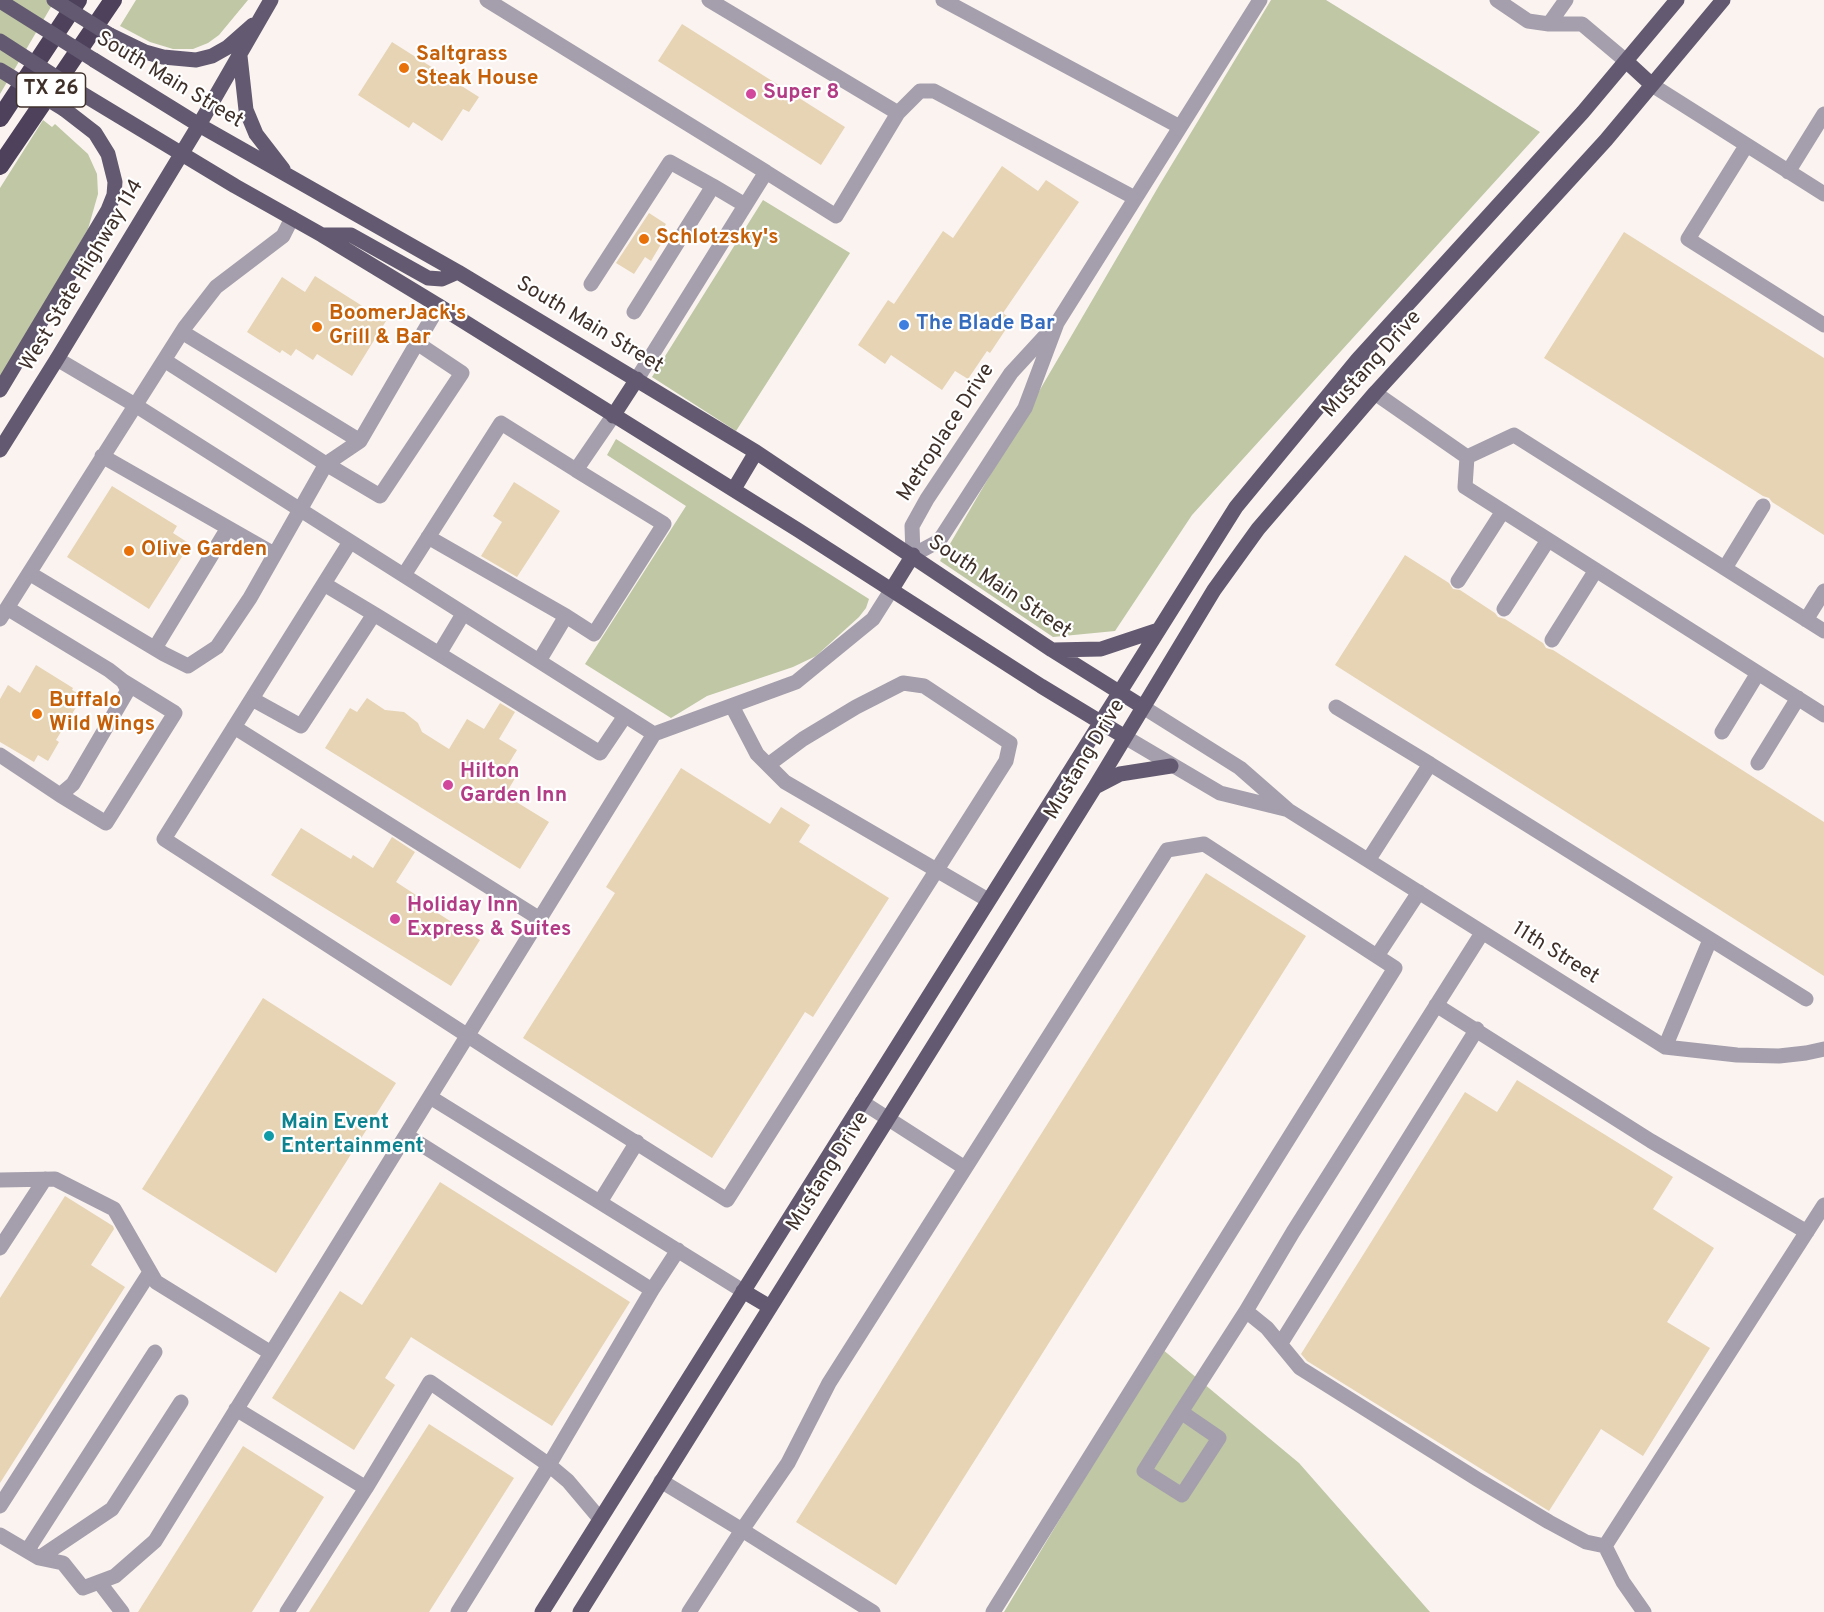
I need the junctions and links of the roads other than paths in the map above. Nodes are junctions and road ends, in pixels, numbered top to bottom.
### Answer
1 (54, 0) edge
2 (78, 0) edge
3 (113, 0) edge
4 (271, 0) edge
5 (488, 0) edge
6 (710, 0) edge
7 (943, 0) edge
8 (1260, 0) edge
9 (1497, 0) edge
10 (1566, 0) edge
11 (1677, 0) edge
12 (1723, 0) edge
13 (0, 1) edge
14 (506, 5) edge
15 (261, 19) junction
16 (1549, 24) junction
17 (0, 41) edge
18 (240, 56) junction
19 (1626, 61) junction
20 (0, 70) edge
21 (1652, 85) junction
22 (897, 113) junction
23 (1824, 114) edge
24 (0, 118) edge
25 (199, 125) junction
26 (1180, 127) junction
27 (1746, 146) junction
28 (181, 154) junction
29 (0, 166) edge
30 (1788, 171) junction
31 (766, 172) junction
32 (289, 176) junction
33 (713, 186) junction
34 (1824, 194) edge
35 (1135, 198) junction
36 (745, 205) junction
37 (292, 218) junction
38 (322, 235) junction
39 (458, 272) junction
40 (591, 284) dead end
41 (439, 306) junction
42 (634, 312) dead end
43 (1057, 322) junction
44 (1824, 325) edge
45 (182, 332) junction
46 (417, 343) junction
47 (57, 360) junction
48 (164, 360) junction
49 (636, 379) junction
50 (0, 390) edge
51 (1375, 393) junction
52 (135, 405) junction
53 (613, 416) junction
54 (360, 441) junction
55 (0, 450) edge
56 (756, 452) junction
57 (102, 456) junction
58 (1467, 457) junction
59 (326, 464) junction
60 (576, 470) junction
61 (734, 489) junction
62 (1763, 506) dead end
63 (300, 510) junction
64 (1503, 511) junction
65 (228, 528) junction
66 (428, 537) junction
67 (1548, 540) junction
68 (350, 542) junction
69 (274, 554) junction
70 (912, 555) junction
71 (1725, 568) junction
72 (1596, 570) junction
73 (29, 573) junction
74 (404, 575) junction
75 (1458, 581) dead end
76 (324, 584) junction
77 (892, 589) junction
78 (1824, 591) edge
79 (1504, 609) dead end
80 (3, 614) edge
81 (374, 614) junction
82 (464, 614) junction
83 (566, 616) junction
84 (1806, 620) junction
85 (1158, 630) junction
86 (1824, 631) edge
87 (1552, 640) dead end
88 (155, 648) junction
89 (1052, 650) junction
90 (439, 654) junction
91 (539, 661) junction
92 (1758, 673) junction
93 (123, 681) junction
94 (1118, 692) junction
95 (1798, 698) junction
96 (252, 699) junction
97 (732, 706) junction
98 (1143, 707) junction
99 (1336, 707) dead end
100 (1824, 715) edge
101 (625, 716) junction
102 (1099, 722) junction
103 (234, 727) junction
104 (1722, 732) dead end
105 (654, 734) junction
106 (1125, 737) junction
107 (0, 755) edge
108 (1758, 763) dead end
109 (1430, 764) junction
110 (768, 765) junction
111 (1172, 766) junction
112 (1095, 787) junction
113 (60, 795) junction
114 (1288, 810) junction
115 (1369, 859) junction
116 (936, 870) junction
117 (1419, 892) junction
118 (988, 900) junction
119 (540, 919) junction
120 (1482, 933) junction
121 (1710, 940) junction
122 (1377, 956) junction
123 (1806, 999) dead end
124 (1436, 1005) junction
125 (1477, 1029) junction
126 (468, 1034) junction
127 (1665, 1047) junction
128 (1824, 1049) edge
129 (429, 1097) junction
130 (862, 1102) junction
131 (888, 1118) junction
132 (406, 1135) junction
133 (636, 1142) junction
134 (965, 1168) junction
135 (45, 1179) junction
136 (0, 1180) edge
137 (600, 1202) junction
138 (1824, 1205) edge
139 (1807, 1232) junction
140 (0, 1248) edge
141 (678, 1250) junction
142 (150, 1272) junction
143 (652, 1290) junction
144 (743, 1291) junction
145 (770, 1306) junction
146 (1246, 1311) junction
147 (1281, 1343) junction
148 (155, 1352) dead end
149 (271, 1353) junction
150 (181, 1402) dead end
151 (236, 1409) junction
152 (1181, 1412) junction
153 (549, 1465) junction
154 (662, 1481) junction
155 (366, 1488) junction
156 (0, 1506) edge
157 (600, 1519) junction
158 (742, 1530) junction
159 (0, 1535) edge
160 (1605, 1546) junction
161 (33, 1554) junction
162 (99, 1582) junction
163 (122, 1612) edge
164 (287, 1612) edge
165 (458, 1612) edge
166 (542, 1612) edge
167 (580, 1612) edge
168 (688, 1612) edge
169 (873, 1612) edge
170 (993, 1612) edge
171 (1644, 1612) edge

1 - 15 main road, bridge
2 - 24 highway
3 - 29 highway, TX 26
4 - 15 main road, West State Highway 114
5 - 14 street
6 - 22 street
7 - 26 street
8 - 26 street, Metroplace Drive
9 - 16 street
10 - 16 street
11 - 19 main road, Mustang Drive
12 - 21 main road, Mustang Drive
13 - 25 main road, South Main Street, bridge
14 - 31 street
15 - 18 main road, West State Highway 114
16 - 19 street
17 - 28 main road, bridge
18 - 25 main road, West State Highway 114
18 - 32 main road
19 - 21 main road
19 - 85 main road, Mustang Drive
20 - 50 main road, bridge
21 - 27 street
21 - 51 main road, Mustang Drive
22 - 31 street
22 - 35 street
23 - 30 street
25 - 28 main road, West State Highway 114
25 - 32 main road, South Main Street
26 - 35 street, Metroplace Drive
27 - 30 street
27 - 44 street
28 - 37 main road
28 - 47 main road, West State Highway 114
30 - 34 street
31 - 36 street
32 - 39 main road, South Main Street
33 - 36 street
33 - 40 street
33 - 42 street
35 - 43 street, Metroplace Drive
36 - 49 street
37 - 38 main road
37 - 45 street
38 - 39 main road
38 - 41 main road
39 - 49 main road, South Main Street
41 - 46 street
41 - 53 main road
43 - 70 street, Metroplace Drive
43 - 70 street, Metroplace Drive
45 - 48 street
45 - 54 street
46 - 54 street
46 - 59 street
47 - 52 street
47 - 55 main road, West State Highway 114
48 - 52 street
48 - 59 street
49 - 53 main road
49 - 56 main road, South Main Street
51 - 58 street
51 - 98 main road, Mustang Drive
52 - 57 street
52 - 63 street
53 - 60 street
53 - 61 main road
54 - 59 street
56 - 61 main road
56 - 70 main road, South Main Street
57 - 65 street
57 - 73 street
58 - 64 street
58 - 71 street
59 - 63 street
60 - 66 street
60 - 83 street
61 - 77 main road
62 - 71 street
63 - 68 street
63 - 69 street
64 - 67 street
64 - 75 street
65 - 69 street
65 - 88 street
66 - 74 street
66 - 83 street
67 - 72 street
67 - 79 street
68 - 74 street
68 - 76 street
69 - 88 street
70 - 77 main road
70 - 89 main road, South Main Street
71 - 84 street
72 - 87 street
72 - 92 street
73 - 80 street
73 - 88 street
74 - 82 street
76 - 81 street
76 - 96 street
77 - 97 street
77 - 102 main road
78 - 84 street
80 - 93 street
81 - 90 street
81 - 96 street
82 - 90 street
82 - 91 street
83 - 91 street
84 - 86 street
85 - 89 main road
85 - 94 main road, Mustang Drive
89 - 94 main road, South Main Street
90 - 101 street
91 - 101 street
92 - 95 street
92 - 104 street
93 - 113 street
93 - 113 street
94 - 98 main road, South Main Street
94 - 102 main road, Mustang Drive
95 - 100 street
95 - 108 street
96 - 103 street
97 - 105 street
97 - 110 street
98 - 106 main road, Mustang Drive
98 - 114 street, 11th Street
99 - 109 street
101 - 105 street
102 - 106 main road
102 - 118 main road, Mustang Drive
103 - 119 street
103 - 126 street
105 - 119 street
106 - 111 street, 11th Street
106 - 112 main road, Mustang Drive
107 - 113 street
109 - 115 street
109 - 121 street
110 - 116 street
110 - 116 street
111 - 112 main road
111 - 114 street, 11th Street
112 - 131 main road, Mustang Drive
114 - 115 street, 11th Street
115 - 117 street, 11th Street
116 - 118 street
116 - 133 street
117 - 120 street, 11th Street
117 - 122 street
118 - 130 main road, Mustang Drive
119 - 126 street
120 - 124 street
120 - 127 street, 11th Street
121 - 123 street
121 - 127 street
122 - 134 street
122 - 170 street
124 - 125 street
124 - 146 street
125 - 139 street
125 - 147 street
126 - 129 street
126 - 133 street
127 - 128 street, 11th Street
129 - 132 street
129 - 137 street
130 - 131 street
130 - 144 main road, Mustang Drive
131 - 134 street
131 - 145 main road, Mustang Drive
132 - 143 street
132 - 149 street
133 - 137 street
134 - 158 street
135 - 136 street
135 - 140 street
135 - 142 street
137 - 141 street
138 - 139 street
139 - 160 street
141 - 143 street
141 - 144 street
142 - 149 street
142 - 156 street
143 - 153 street
144 - 145 main road
144 - 157 main road, Mustang Drive
145 - 154 main road, Mustang Drive
146 - 147 street
146 - 152 street
147 - 160 street
148 - 161 street
149 - 151 street
150 - 161 street
151 - 155 street
151 - 162 street
152 - 152 street
153 - 155 street
153 - 157 street
153 - 165 street
154 - 158 street
154 - 167 main road, Mustang Drive
155 - 164 street
157 - 166 main road, Mustang Drive
158 - 168 street
158 - 169 street
159 - 161 street
160 - 171 street
161 - 162 street
162 - 163 street

